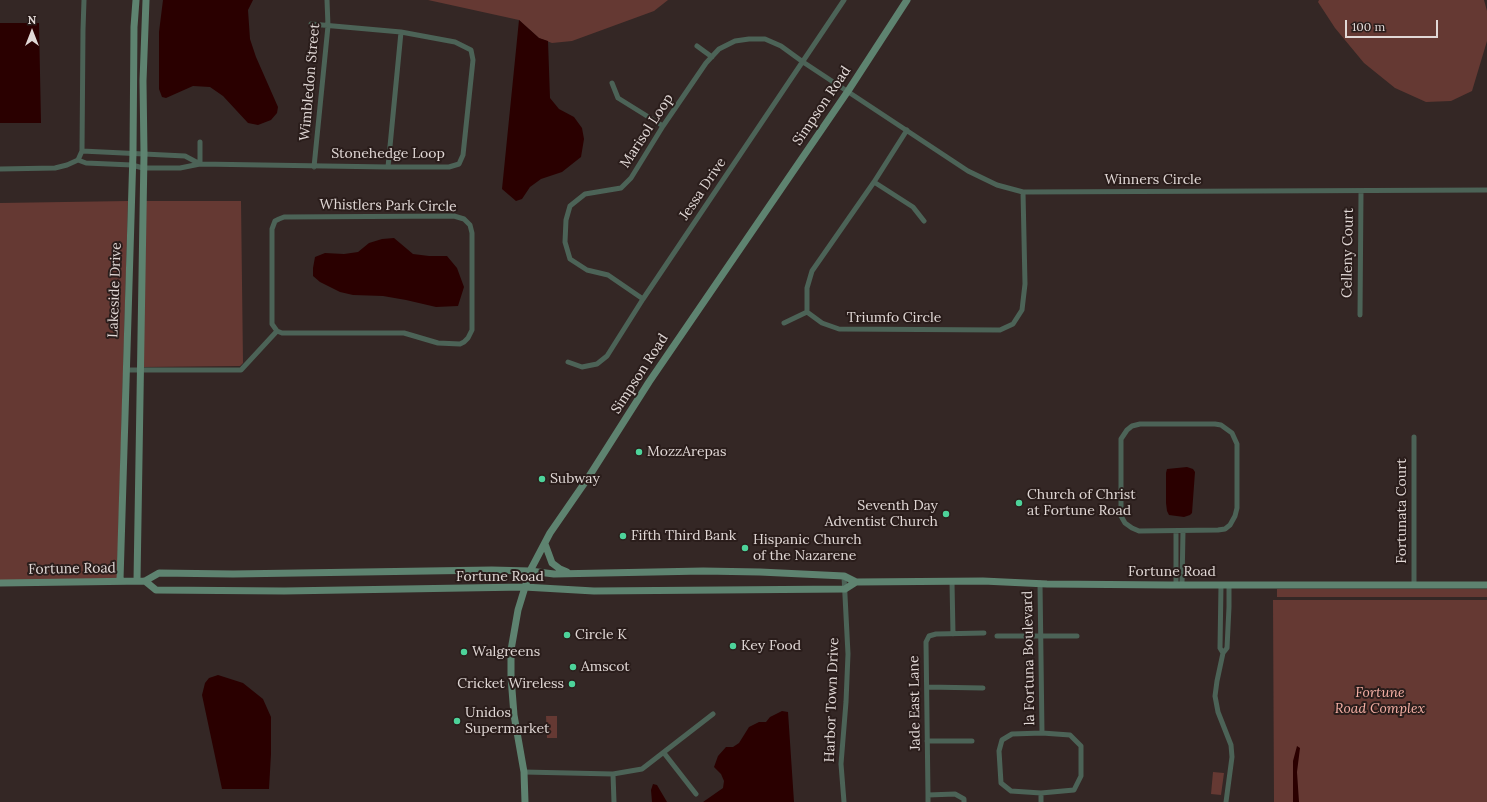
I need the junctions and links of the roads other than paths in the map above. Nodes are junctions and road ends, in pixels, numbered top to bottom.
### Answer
1 (84, 0) edge
2 (136, 0) edge
3 (146, 0) edge
4 (327, 0) edge
5 (844, 0) edge
6 (907, 0) edge
7 (311, 24) dead end
8 (328, 26) junction
9 (400, 32) junction
10 (697, 46) dead end
11 (712, 57) junction
12 (803, 62) junction
13 (612, 83) dead end
14 (848, 91) junction
15 (663, 126) junction
16 (907, 130) junction
17 (200, 142) dead end
18 (82, 151) junction
19 (133, 153) junction
20 (144, 154) junction
21 (78, 160) junction
22 (200, 164) junction
23 (132, 165) junction
24 (314, 167) junction
25 (388, 167) junction
26 (143, 168) junction
27 (0, 169) edge
28 (874, 182) junction
29 (1487, 190) edge
30 (1023, 192) junction
31 (1361, 192) junction
32 (924, 221) dead end
33 (642, 299) junction
34 (807, 312) junction
35 (1360, 315) dead end
36 (784, 324) dead end
37 (277, 331) junction
38 (568, 362) dead end
39 (126, 370) junction
40 (140, 371) junction
41 (1414, 437) dead end
42 (1176, 531) junction
43 (1183, 531) junction
44 (545, 544) junction
45 (530, 571) junction
46 (571, 574) junction
47 (844, 576) junction
48 (120, 580) junction
49 (137, 580) junction
50 (145, 581) junction
51 (856, 582) junction
52 (952, 582) junction
53 (0, 583) edge
54 (1040, 583) junction
55 (1179, 585) junction
56 (1221, 585) junction
57 (1229, 585) junction
58 (1414, 585) junction
59 (1487, 585) edge
60 (524, 588) junction
61 (845, 590) junction
62 (953, 634) junction
63 (984, 634) dead end
64 (997, 636) dead end
65 (1040, 636) junction
66 (1077, 636) dead end
67 (1223, 653) junction
68 (927, 687) junction
69 (983, 688) dead end
70 (713, 714) dead end
71 (1042, 733) junction
72 (927, 741) junction
73 (972, 741) dead end
74 (664, 753) junction
75 (524, 772) junction
76 (613, 774) junction
77 (1041, 793) junction
78 (696, 794) dead end
79 (928, 795) junction
80 (525, 802) edge
81 (614, 802) edge
82 (844, 802) edge
83 (928, 802) edge
84 (964, 802) edge
85 (1041, 802) edge
86 (1226, 802) edge

1 - 18 street
2 - 19 street, Lakeside Drive
3 - 20 street, Lakeside Drive
4 - 8 street, Wimbledon Street
5 - 12 street, Jessa Drive
6 - 14 street, Simpson Road
7 - 8 street, Stonehedge Loop
8 - 9 street, Stonehedge Loop
8 - 24 street, Wimbledon Street
9 - 25 street
9 - 25 street, Stonehedge Loop
10 - 11 street
11 - 12 street, Marisol Loop
11 - 15 street, Marisol Loop
12 - 14 street, Marisol Loop
12 - 33 street, Jessa Drive
13 - 15 street
14 - 16 street, Winners Circle
14 - 44 street, Simpson Road
15 - 33 street, Marisol Loop
16 - 28 street
16 - 30 street, Winners Circle
17 - 22 street
18 - 19 street, Stonehedge Loop
18 - 21 street
19 - 20 street, Stonehedge Loop
19 - 23 street, Lakeside Drive
20 - 22 street, Stonehedge Loop
20 - 26 street, Lakeside Drive
21 - 23 street, Stonehedge Loop
21 - 27 street
22 - 24 street, Stonehedge Loop
22 - 26 street, Stonehedge Loop
23 - 26 street, Stonehedge Loop
23 - 39 street, Lakeside Drive
24 - 25 street, Stonehedge Loop
26 - 40 street, Lakeside Drive
28 - 32 street
28 - 34 street
29 - 31 street, Winners Circle
30 - 31 street, Winners Circle
30 - 34 street, Triumfo Circle
31 - 35 street, Celleny Court
33 - 38 street, Jessa Drive
34 - 36 street
37 - 37 street, Whistlers Park Circle
37 - 40 street
39 - 40 street
39 - 48 street, Lakeside Drive
40 - 49 street, Lakeside Drive
41 - 58 street, Fortunata Court
42 - 43 street
42 - 43 street
42 - 55 street
43 - 55 street
44 - 45 street, Simpson Road
44 - 46 street
45 - 46 street, Fortune Road
45 - 50 street, Fortune Road
45 - 60 street, Simpson Road
46 - 47 street, Fortune Road
47 - 51 street, Fortune Road
47 - 61 street, Harbor Town Drive
48 - 49 street, Fortune Road
48 - 53 street, Fortune Road
49 - 50 street, Fortune Road
50 - 60 street, Fortune Road
51 - 52 street, Fortune Road
51 - 61 street
52 - 54 street, Fortune Road
52 - 62 street
54 - 55 street, Fortune Road
54 - 65 street, la Fortuna Boulevard
55 - 56 street, Fortune Road
56 - 57 street, Fortune Road
56 - 67 street
57 - 58 street, Fortune Road
57 - 67 street
58 - 59 street, Fortune Road
60 - 61 street, Fortune Road
60 - 75 street, Simpson Road
61 - 82 street, Harbor Town Drive
62 - 63 street, Jade East Lane
62 - 68 street, Jade East Lane
64 - 65 street
65 - 66 street
65 - 71 street, la Fortuna Boulevard
67 - 86 street
68 - 69 street
68 - 72 street, Jade East Lane
70 - 74 street
71 - 77 street, la Fortuna Boulevard
71 - 77 street, la Fortuna Boulevard
72 - 73 street
72 - 79 street, Jade East Lane
74 - 76 street
74 - 78 street
75 - 76 street
75 - 80 street, Simpson Road
76 - 81 street
77 - 85 street
79 - 83 street, Jade East Lane
79 - 84 street

